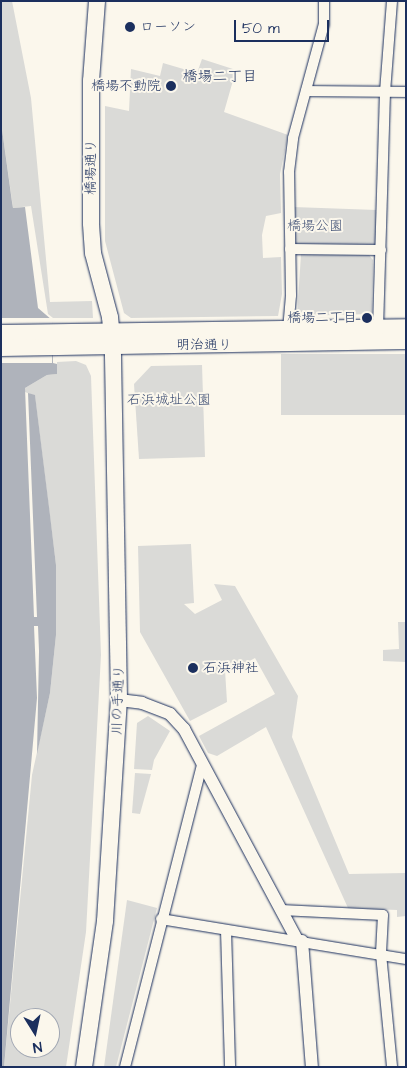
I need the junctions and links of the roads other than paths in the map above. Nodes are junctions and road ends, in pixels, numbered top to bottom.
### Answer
1 (97, 1) edge
2 (324, 1) edge
3 (392, 1) edge
4 (306, 91) junction
5 (385, 92) junction
6 (406, 92) edge
7 (290, 249) junction
8 (381, 250) junction
9 (406, 327) edge
10 (378, 328) junction
11 (288, 330) junction
12 (1, 333) edge
13 (112, 338) junction
14 (52, 340) junction
15 (406, 341) edge
16 (1, 348) edge
17 (120, 700) junction
18 (202, 765) junction
19 (281, 910) junction
20 (162, 919) junction
21 (226, 930) junction
22 (300, 941) junction
23 (381, 954) junction
24 (406, 958) edge
25 (84, 1067) edge
26 (125, 1067) edge
27 (230, 1067) edge
28 (312, 1067) edge
29 (392, 1067) edge

1 - 13 main road, 橋場通り
2 - 4 street
3 - 5 street
4 - 5 street
4 - 7 street
5 - 6 street
5 - 8 street
7 - 8 street
7 - 11 street
8 - 10 street
9 - 10 main road, 明治通り
10 - 11 main road, 明治通り
11 - 13 main road, 明治通り
12 - 14 main road, 明治通り
13 - 14 main road, 明治通り
13 - 15 main road, 明治通り
13 - 17 main road, 川の手通り
14 - 16 main road, 明治通り
17 - 18 street
17 - 25 main road, 川の手通り
18 - 19 street
18 - 20 street
19 - 22 street
19 - 23 street
20 - 21 street
20 - 26 street
21 - 22 street
21 - 27 street
22 - 23 street
22 - 28 street
23 - 24 street
23 - 29 street

